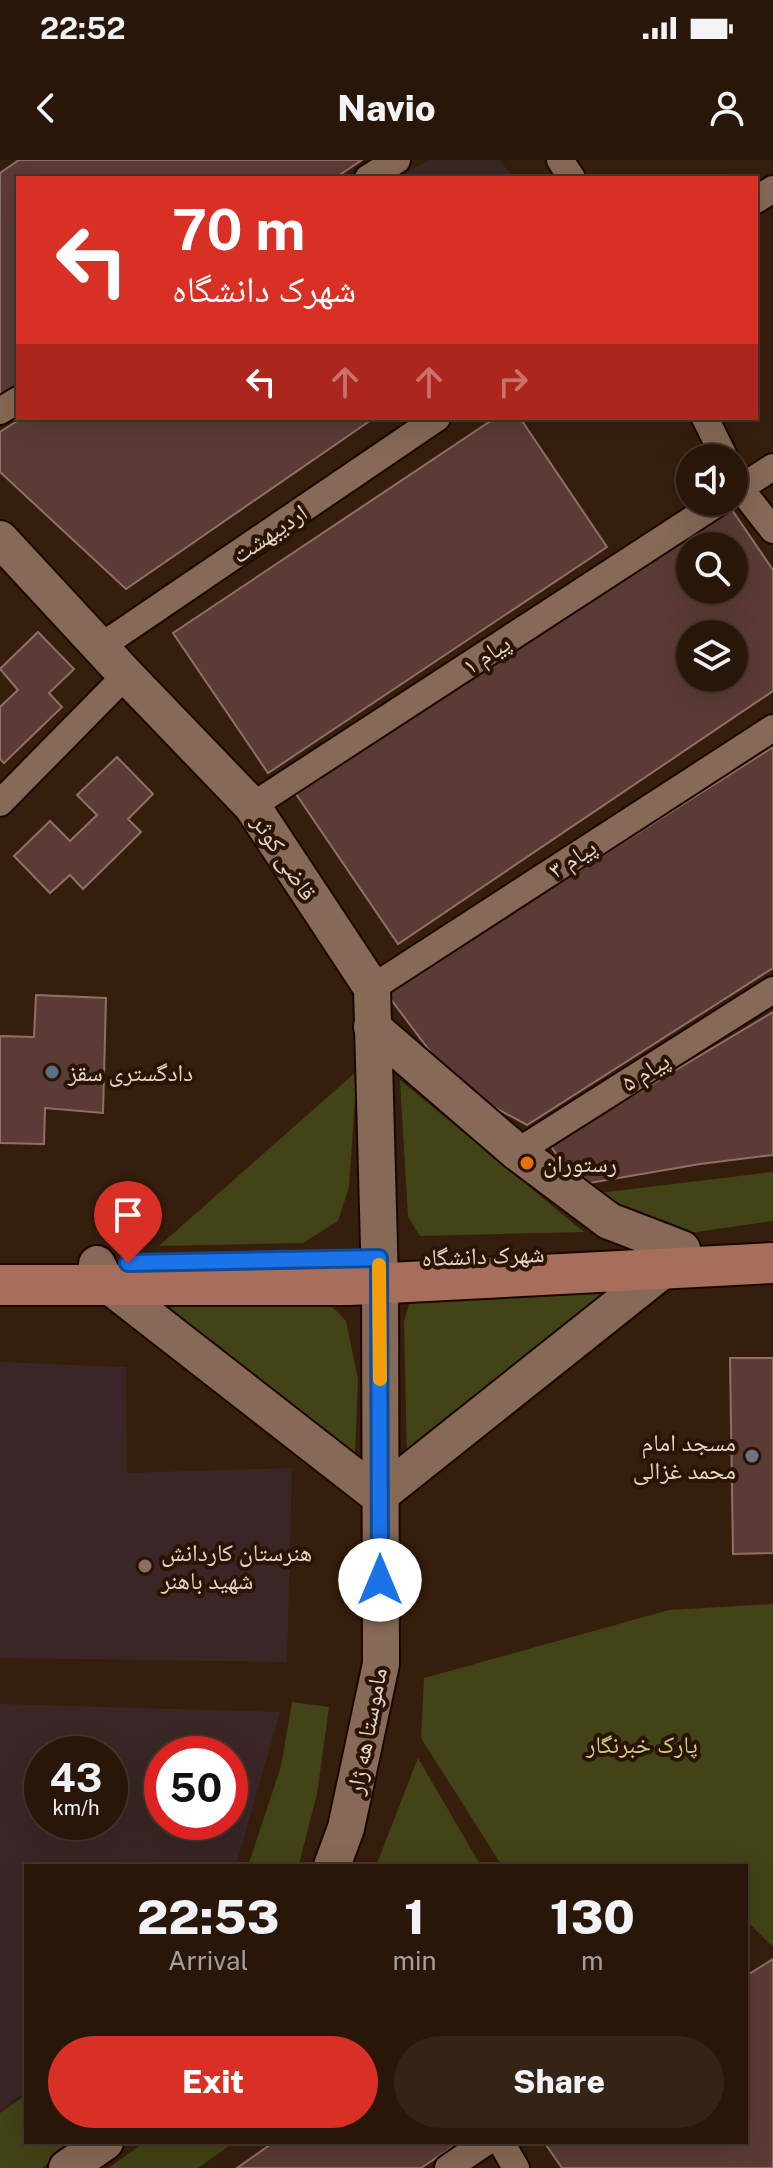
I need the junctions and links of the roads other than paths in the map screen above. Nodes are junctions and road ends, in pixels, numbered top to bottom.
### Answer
1 (397, 160) edge
2 (371, 176) edge
3 (434, 420) edge
4 (706, 420) edge
5 (718, 444) edge
6 (773, 467) edge
7 (748, 480) edge
8 (748, 505) edge
9 (691, 516) edge
10 (773, 530) edge
11 (0, 539) edge
12 (100, 647) junction
13 (126, 675) junction
14 (773, 728) edge
15 (0, 803) edge
16 (252, 806) junction
17 (372, 988) junction
18 (773, 990) edge
19 (372, 1027) junction
20 (517, 1152) junction
21 (773, 1241) edge
22 (673, 1260) junction
23 (0, 1262) edge
24 (773, 1263) edge
25 (379, 1271) junction
26 (102, 1274) junction
27 (0, 1285) edge
28 (379, 1496) junction
29 (333, 1864) edge
30 (102, 2144) edge
31 (483, 2144) edge
32 (502, 2144) edge
33 (67, 2168) edge
34 (448, 2168) edge
35 (516, 2168) edge

1 - 2 street
3 - 12 street, اردیبهشت
4 - 5 street
6 - 7 street, پیام ۱
8 - 10 street
9 - 16 street, پیام ۱
11 - 12 main road, قاضی کوثر
12 - 13 main road, قاضی کوثر
13 - 15 street
13 - 16 main road, قاضی کوثر
14 - 17 street, پیام ۳
16 - 17 main road, قاضی کوثر
17 - 19 main road
18 - 20 street, پیام ۵
19 - 20 main road
19 - 25 main road
20 - 22 main road
21 - 22 main road, شهرک دانشگاه
22 - 24 main road
22 - 25 main road, شهرک دانشگاه
22 - 28 main road
23 - 26 main road, شهرک دانشگاه
25 - 26 main road, شهرک دانشگاه
25 - 28 main road, ماموستا هه ژار
26 - 27 main road
26 - 28 main road
28 - 29 main road, ماموستا هه ژار
30 - 33 main road
31 - 34 street
32 - 35 street

